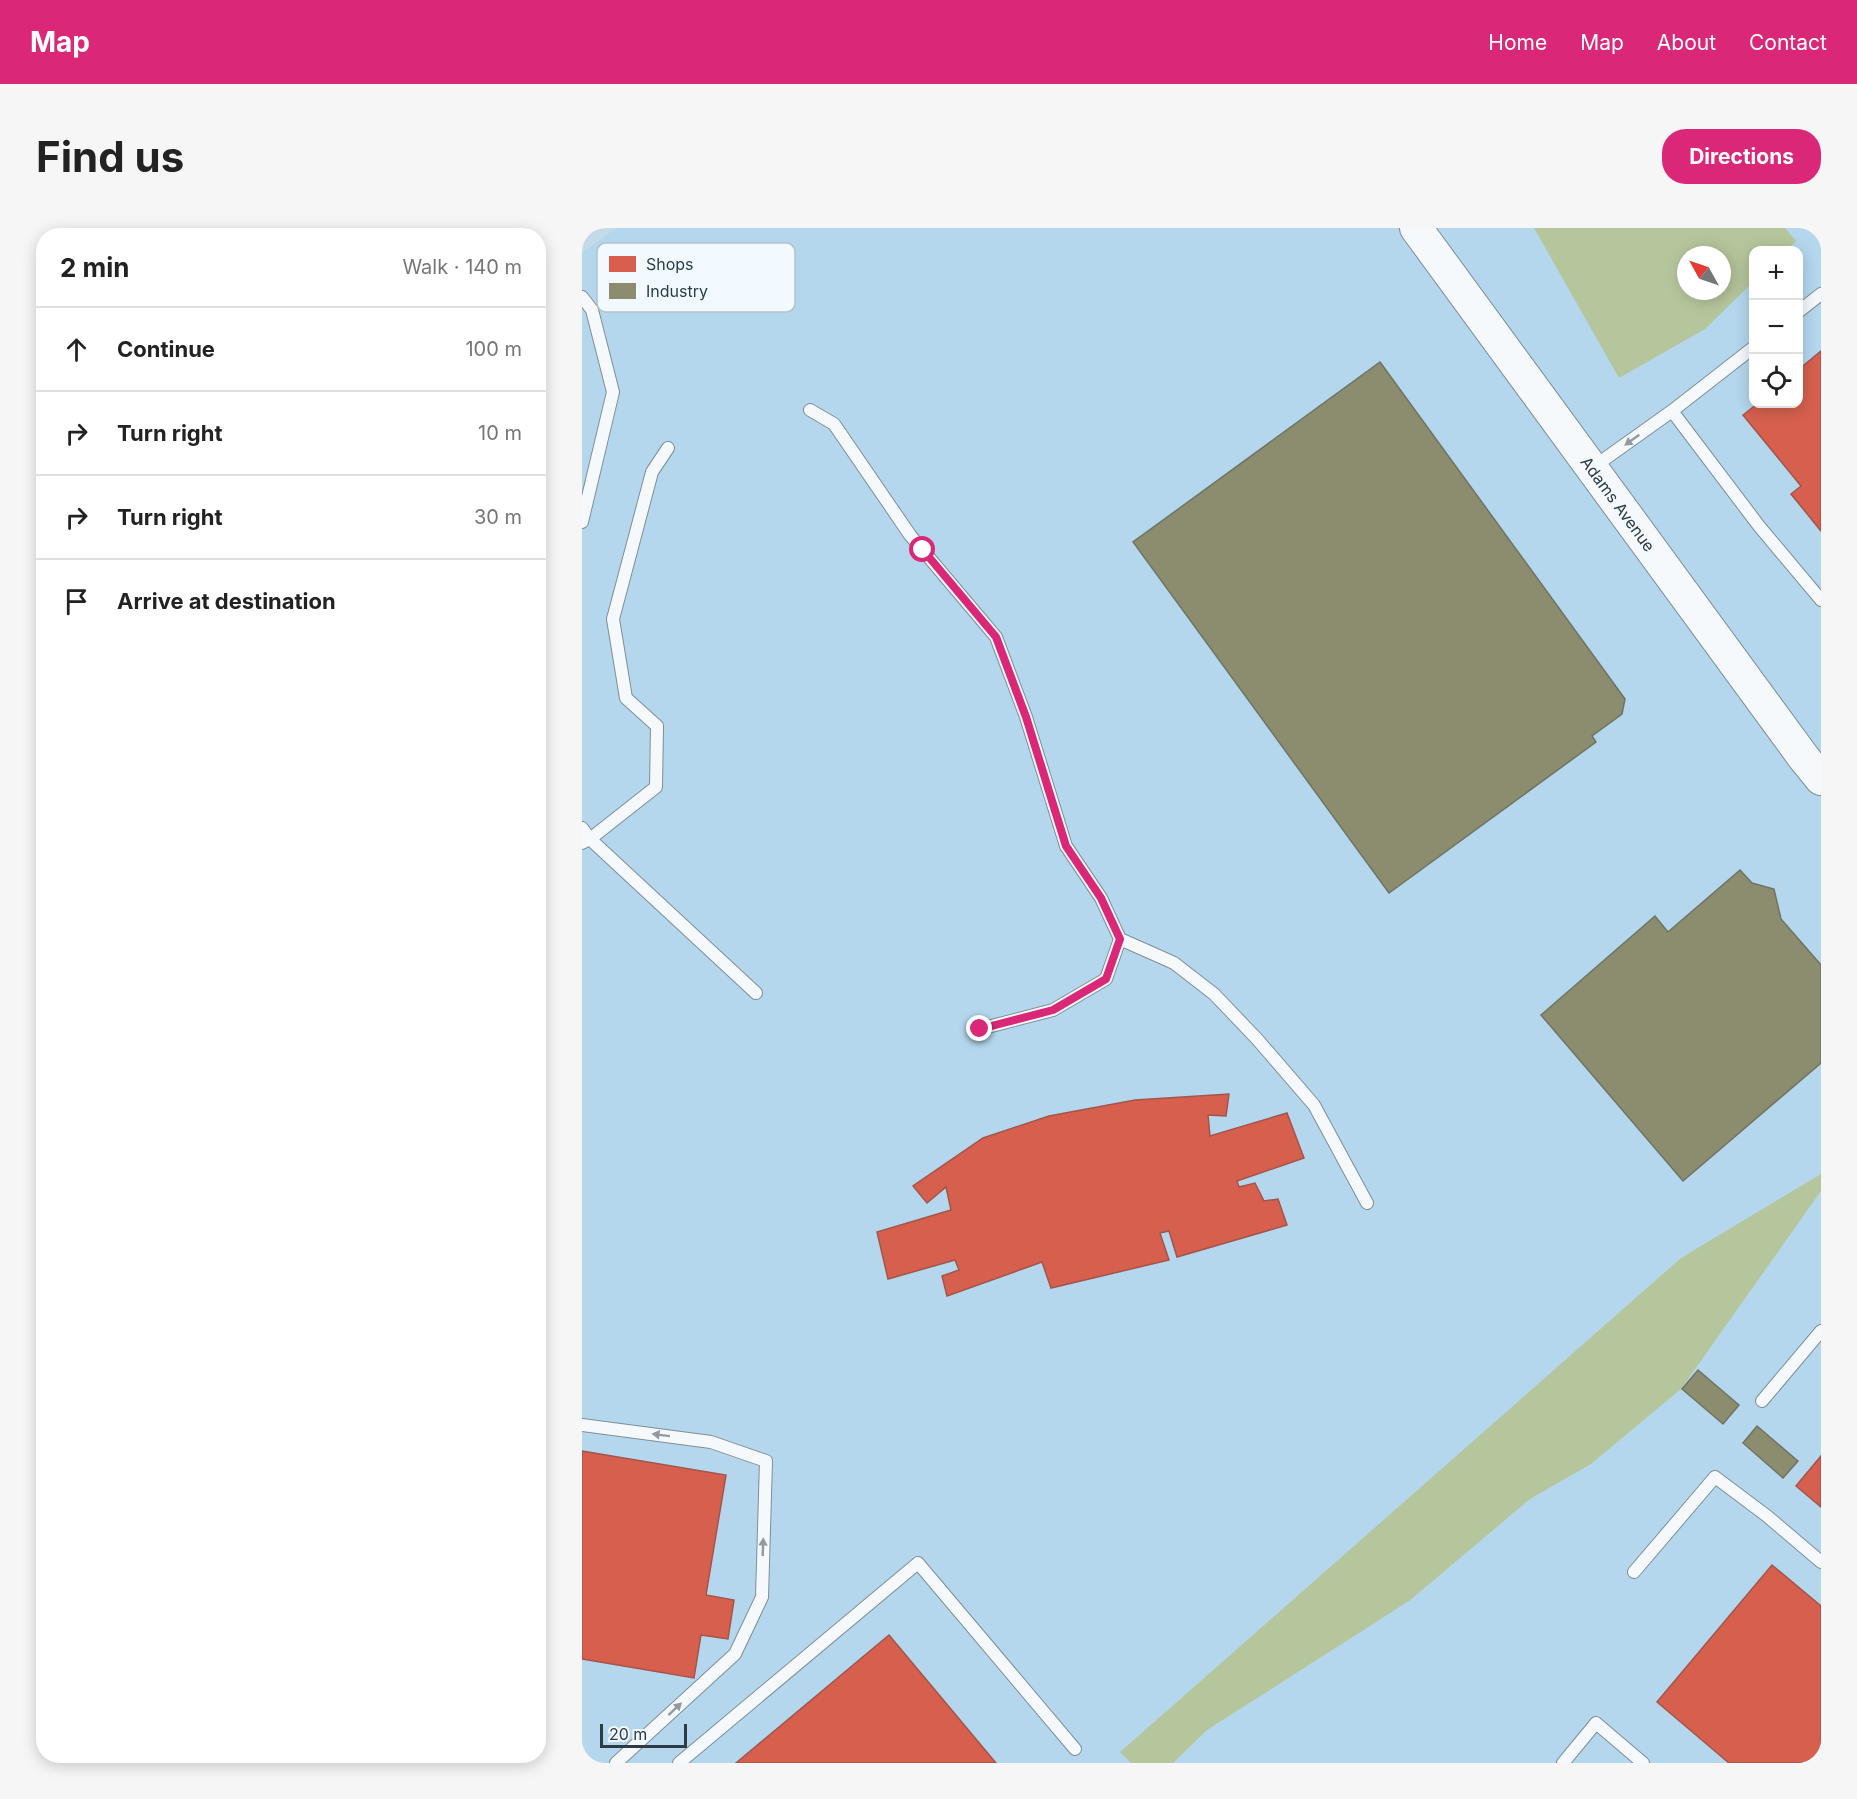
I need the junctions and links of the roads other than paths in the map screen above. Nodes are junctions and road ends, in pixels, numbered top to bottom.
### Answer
1 (1416, 228) edge
2 (1821, 294) edge
3 (582, 297) edge
4 (1803, 308) edge
5 (1749, 351) edge
6 (810, 410) dead end
7 (1672, 411) junction
8 (668, 448) dead end
9 (1592, 468) junction
10 (586, 491) edge
11 (582, 522) edge
12 (1821, 600) edge
13 (1821, 779) edge
14 (582, 828) edge
15 (586, 841) edge
16 (1120, 939) junction
17 (756, 993) dead end
18 (980, 1029) dead end
19 (1367, 1203) dead end
20 (1821, 1331) edge
21 (1762, 1401) dead end
22 (582, 1425) edge
23 (1821, 1562) edge
24 (1634, 1572) dead end
25 (1075, 1749) dead end
26 (616, 1763) edge
27 (679, 1763) edge
28 (1563, 1763) edge
29 (1643, 1763) edge

1 - 9 street, Adams Avenue
2 - 4 lane
3 - 10 lane
5 - 7 lane
6 - 16 lane
7 -> 9 lane
7 - 12 lane
8 - 15 lane
9 - 13 street, Adams Avenue
10 - 11 lane
14 - 15 lane
15 - 17 lane
16 - 18 lane
16 - 19 lane
20 - 21 lane
26 -> 22 lane
23 - 24 lane
25 - 27 lane
28 - 29 lane

